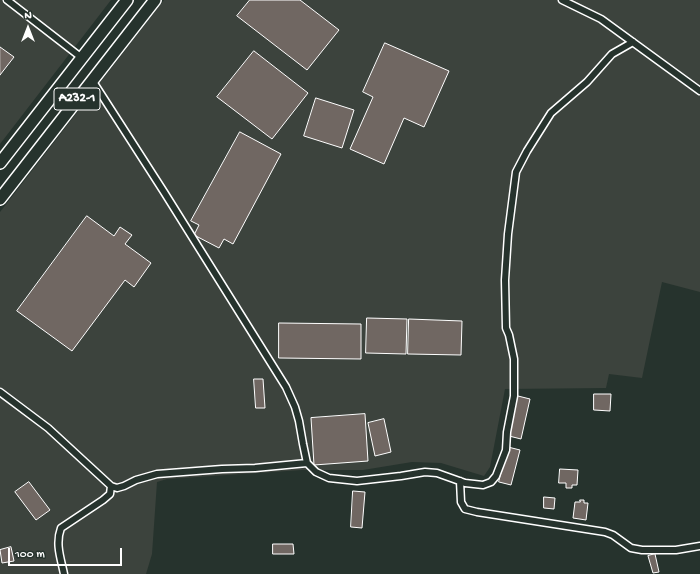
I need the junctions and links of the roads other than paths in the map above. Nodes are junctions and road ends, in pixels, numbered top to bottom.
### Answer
1 (8, 0) edge
2 (127, 0) edge
3 (155, 0) edge
4 (562, 0) edge
5 (633, 42) junction
6 (82, 58) junction
7 (92, 80) junction
8 (700, 91) edge
9 (0, 163) edge
10 (0, 199) edge
11 (0, 392) edge
12 (307, 463) junction
13 (460, 481) junction
14 (111, 486) junction
15 (700, 546) edge
16 (64, 574) edge

1 - 6 street
2 - 6 highway, A232-1
3 - 7 highway, A232-1
4 - 5 street
5 - 8 street
5 - 13 street
6 - 9 highway, A232-1
7 - 10 highway, A232-1
7 - 12 street
11 - 14 street
12 - 13 street
12 - 14 street
13 - 15 street
14 - 16 street

